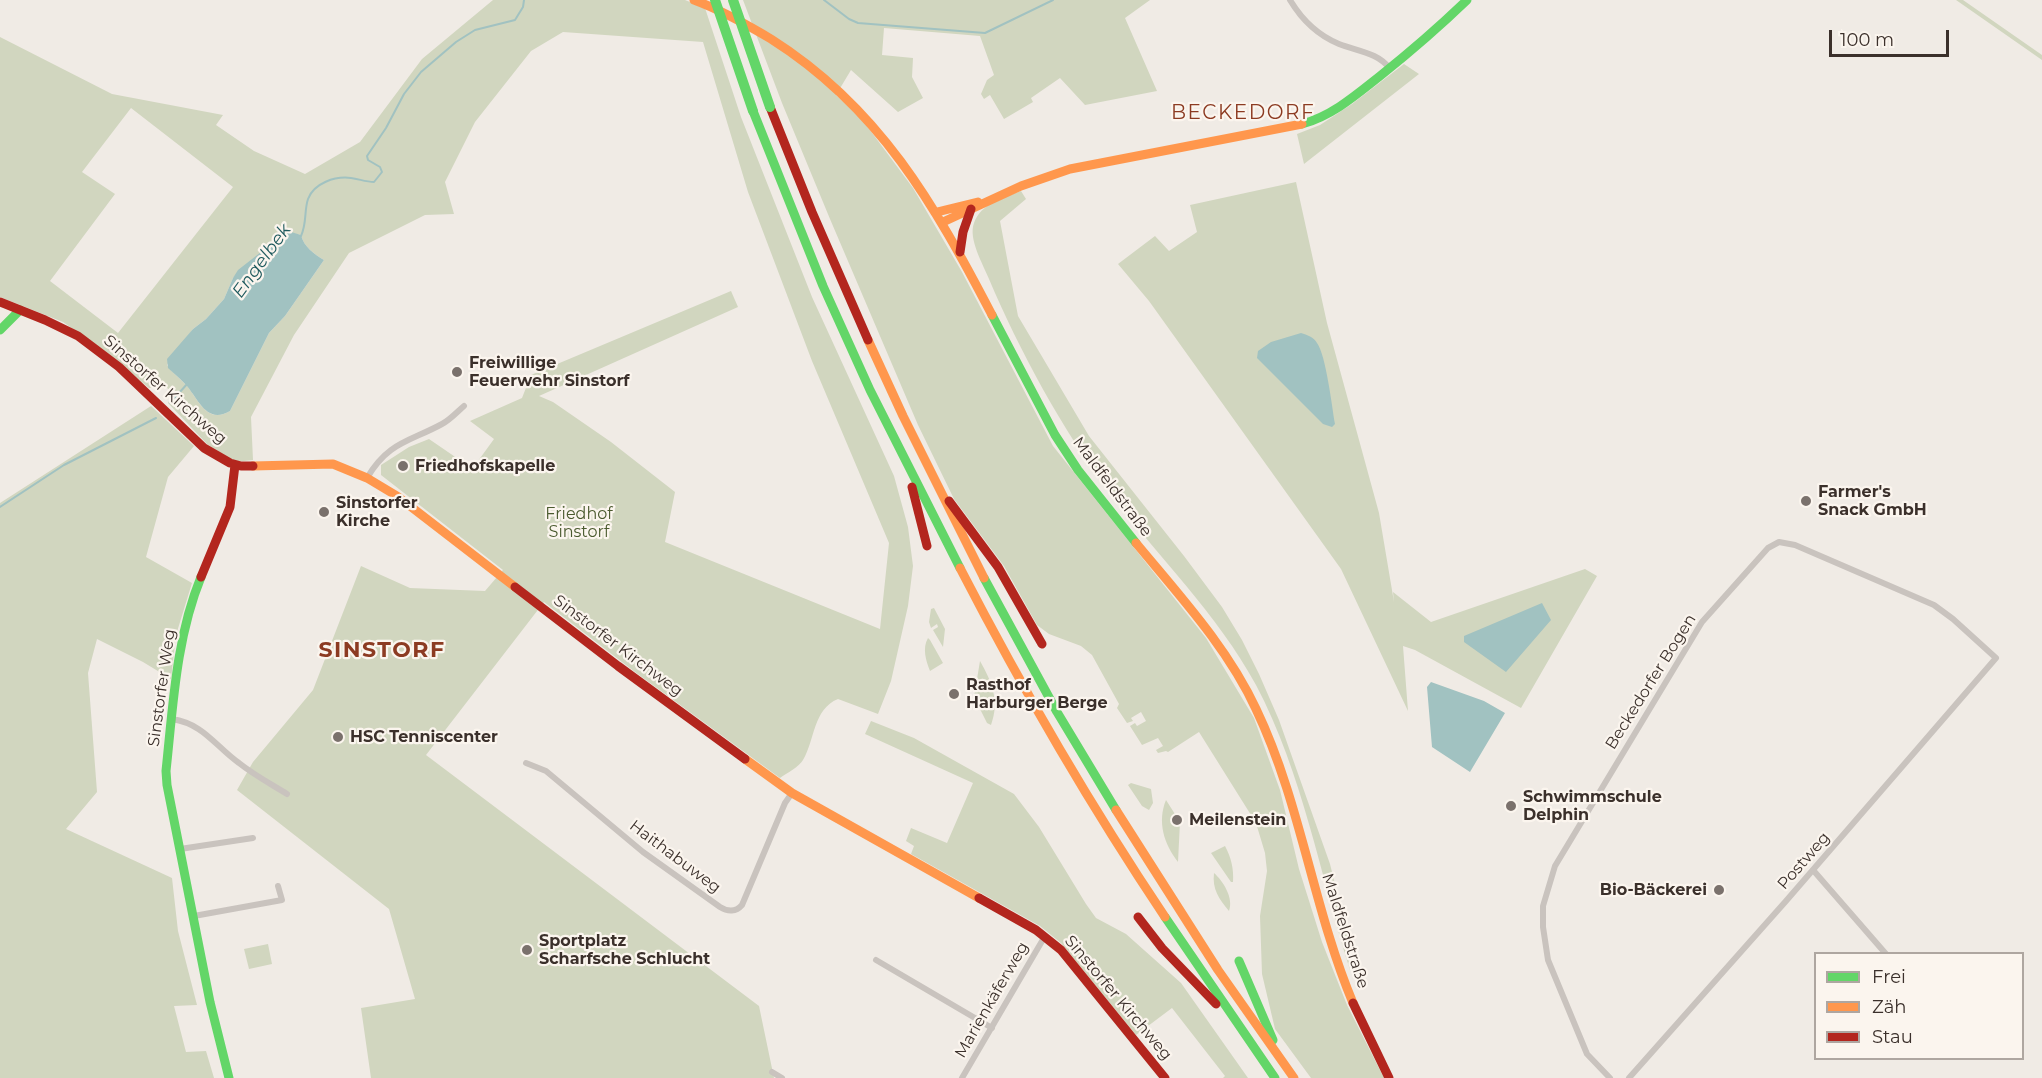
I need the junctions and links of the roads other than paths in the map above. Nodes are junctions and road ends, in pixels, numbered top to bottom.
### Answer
1 (694, 0) edge
2 (715, 0) edge
3 (733, 0) edge
4 (1290, 0) edge
5 (1467, 0) edge
6 (1390, 69) junction
7 (989, 200) junction
8 (971, 209) junction
9 (940, 217) junction
10 (960, 252) junction
11 (0, 302) edge
12 (20, 310) junction
13 (0, 330) edge
14 (464, 406) dead end
15 (903, 458) junction
16 (235, 465) junction
17 (927, 472) junction
18 (367, 478) junction
19 (927, 546) dead end
20 (1042, 644) dead end
21 (1996, 658) joint
22 (172, 719) junction
23 (526, 763) dead end
24 (792, 793) junction
25 (287, 794) dead end
26 (253, 838) dead end
27 (180, 849) junction
28 (1813, 870) junction
29 (278, 885) dead end
30 (194, 916) junction
31 (1138, 917) dead end
32 (1045, 936) junction
33 (1884, 952) edge
34 (876, 960) dead end
35 (1239, 961) dead end
36 (992, 1028) junction
37 (1239, 1028) junction
38 (1284, 1065) junction
39 (772, 1072) dead end
40 (963, 1076) edge
41 (229, 1078) edge
42 (782, 1078) edge
43 (972, 1078) edge
44 (1166, 1078) edge
45 (1275, 1078) edge
46 (1294, 1078) edge
47 (1389, 1078) edge
48 (1610, 1078) edge
49 (1629, 1078) edge

1 - 9 main road, Maldfeldstraße
2 - 15 main road, bridge
3 - 17 main road, bridge
4 - 6 street
5 - 6 main road
6 - 7 main road
7 - 8 main road
7 - 9 main road
8 - 9 main road
8 - 10 main road
9 - 10 main road, Maldfeldstraße
10 - 47 main road, Maldfeldstraße
11 - 12 main road, Sinstorfer Kirchweg
12 - 13 main road
12 - 16 main road, Sinstorfer Kirchweg
14 - 18 street
15 - 19 main road
15 - 37 main road
16 - 18 main road, Sinstorfer Kirchweg
16 - 22 main road, Sinstorfer Weg
17 - 20 main road
17 - 38 main road
18 - 24 main road, Sinstorfer Kirchweg
21 - 28 street, Postweg
21 - 48 street, Beckedorfer Bogen
22 - 25 street
22 - 27 main road, Sinstorfer Weg
23 - 24 street, Haithabuweg
24 - 32 main road, Sinstorfer Kirchweg
26 - 27 street
27 - 30 main road, Sinstorfer Weg
28 - 33 street
28 - 49 street, Postweg
29 - 30 street
30 - 41 main road, Sinstorfer Weg
31 - 37 main road
32 - 36 street, Marienkäferweg
32 - 44 main road, Sinstorfer Kirchweg
34 - 36 street
35 - 38 main road
36 - 40 street, Marienkäferweg
37 - 45 main road
38 - 46 main road
39 - 42 street
40 - 43 street

